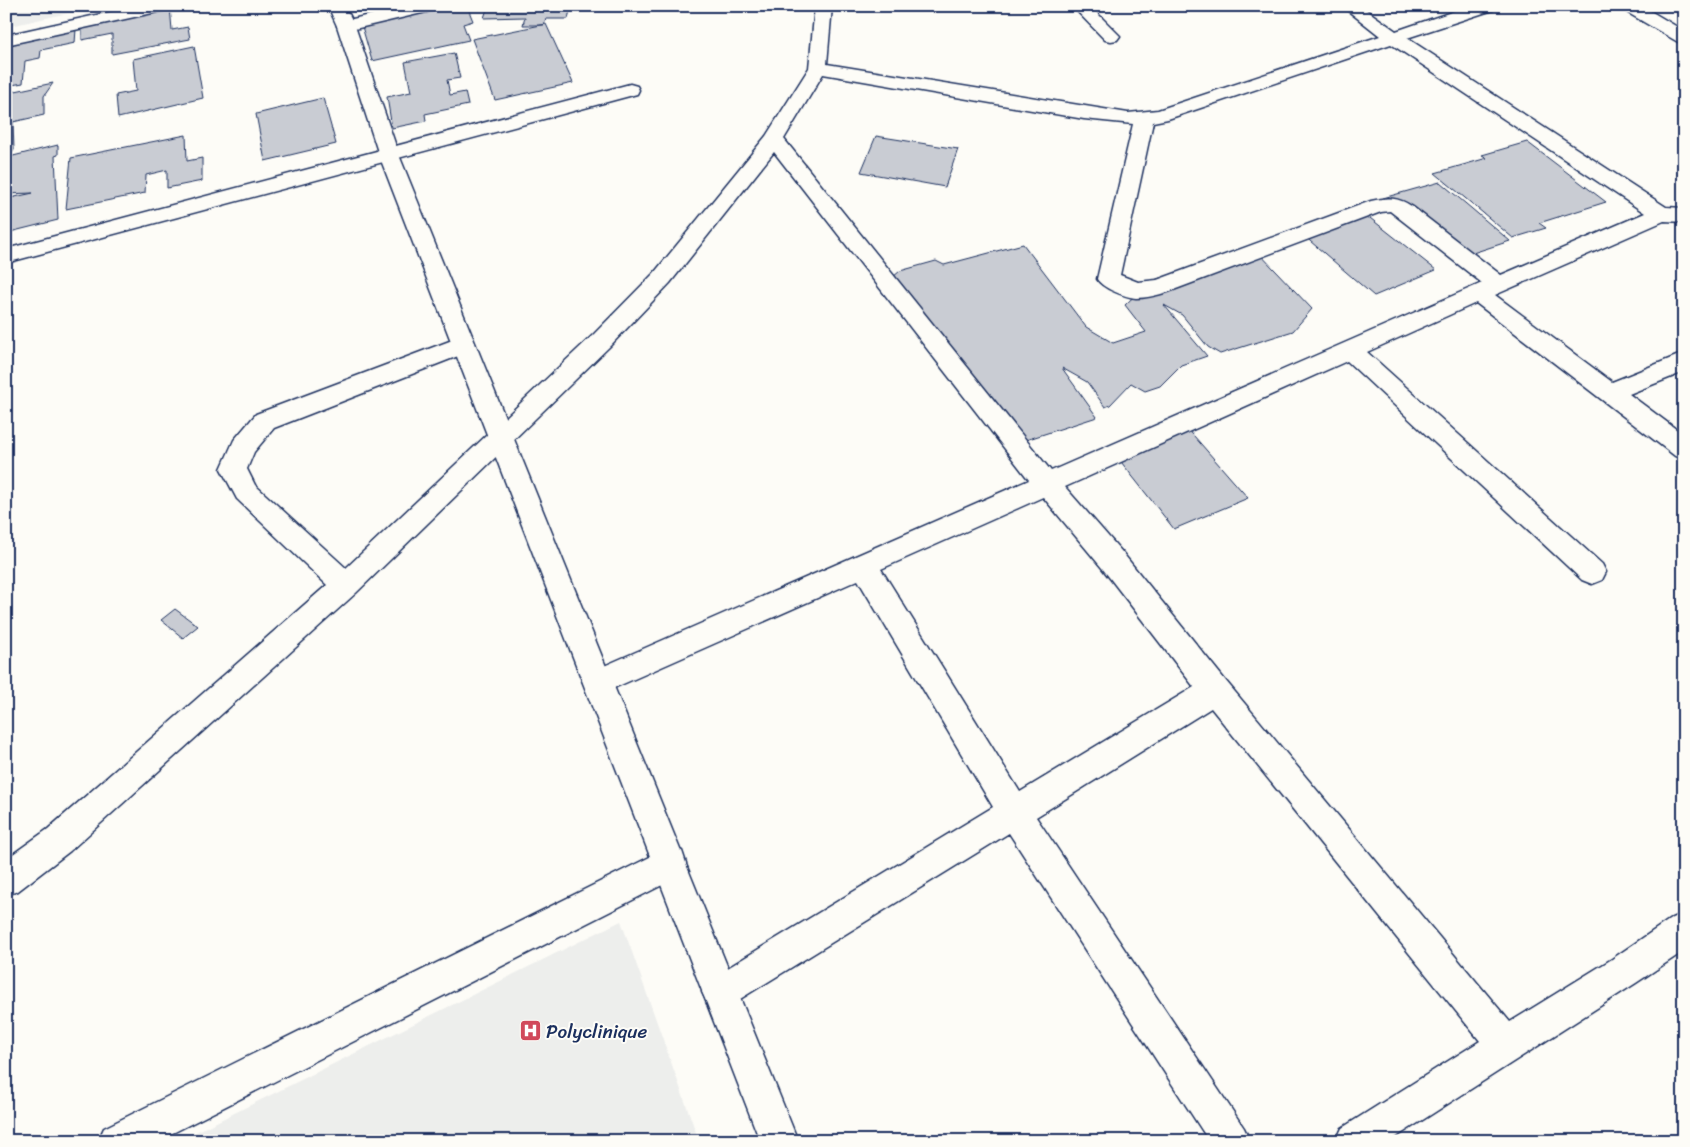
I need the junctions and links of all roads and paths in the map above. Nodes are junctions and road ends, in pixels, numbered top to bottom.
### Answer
1 (162, 6) edge
2 (336, 6) edge
3 (429, 6) edge
4 (824, 6) edge
5 (1080, 6) edge
6 (1350, 6) edge
7 (1487, 6) edge
8 (1629, 6) edge
9 (346, 26) junction
10 (1111, 36) dead end
11 (1393, 37) junction
12 (1684, 38) edge
13 (6, 40) edge
14 (818, 68) junction
15 (630, 90) dead end
16 (1144, 118) junction
17 (774, 139) junction
18 (389, 155) junction
19 (1672, 214) edge
20 (6, 256) edge
21 (1489, 289) junction
22 (463, 345) junction
23 (1350, 350) junction
24 (1684, 362) edge
25 (1610, 392) junction
26 (499, 436) junction
27 (1684, 449) edge
28 (1048, 484) junction
29 (864, 565) junction
30 (1592, 572) dead end
31 (346, 585) junction
32 (598, 682) junction
33 (1215, 690) junction
34 (1014, 812) junction
35 (670, 863) junction
36 (6, 879) edge
37 (1684, 930) edge
38 (720, 992) junction
39 (1506, 1045) junction
40 (116, 1141) edge
41 (778, 1141) edge
42 (1231, 1141) edge
43 (1355, 1141) edge

1 - 13 street
2 - 9 street
3 - 9 street
4 - 14 street
5 - 10 street
6 - 11 street
7 - 11 street
8 - 12 street
9 - 18 street
11 - 16 street
11 - 19 street
14 - 16 street
14 - 17 street
15 - 18 street
16 - 21 street
17 - 26 street
17 - 28 street
18 - 20 street
18 - 22 street
19 - 21 street
21 - 23 street
21 - 25 street
22 - 26 street
22 - 31 street
23 - 28 street
23 - 30 street
24 - 25 street
25 - 27 street
26 - 31 street
26 - 32 street
28 - 29 street
28 - 33 street
29 - 32 street
29 - 34 street
31 - 36 street
32 - 35 street
33 - 34 street
33 - 39 street
34 - 38 street
34 - 42 street
35 - 38 street
35 - 40 street
37 - 39 street
38 - 41 street
39 - 43 street

